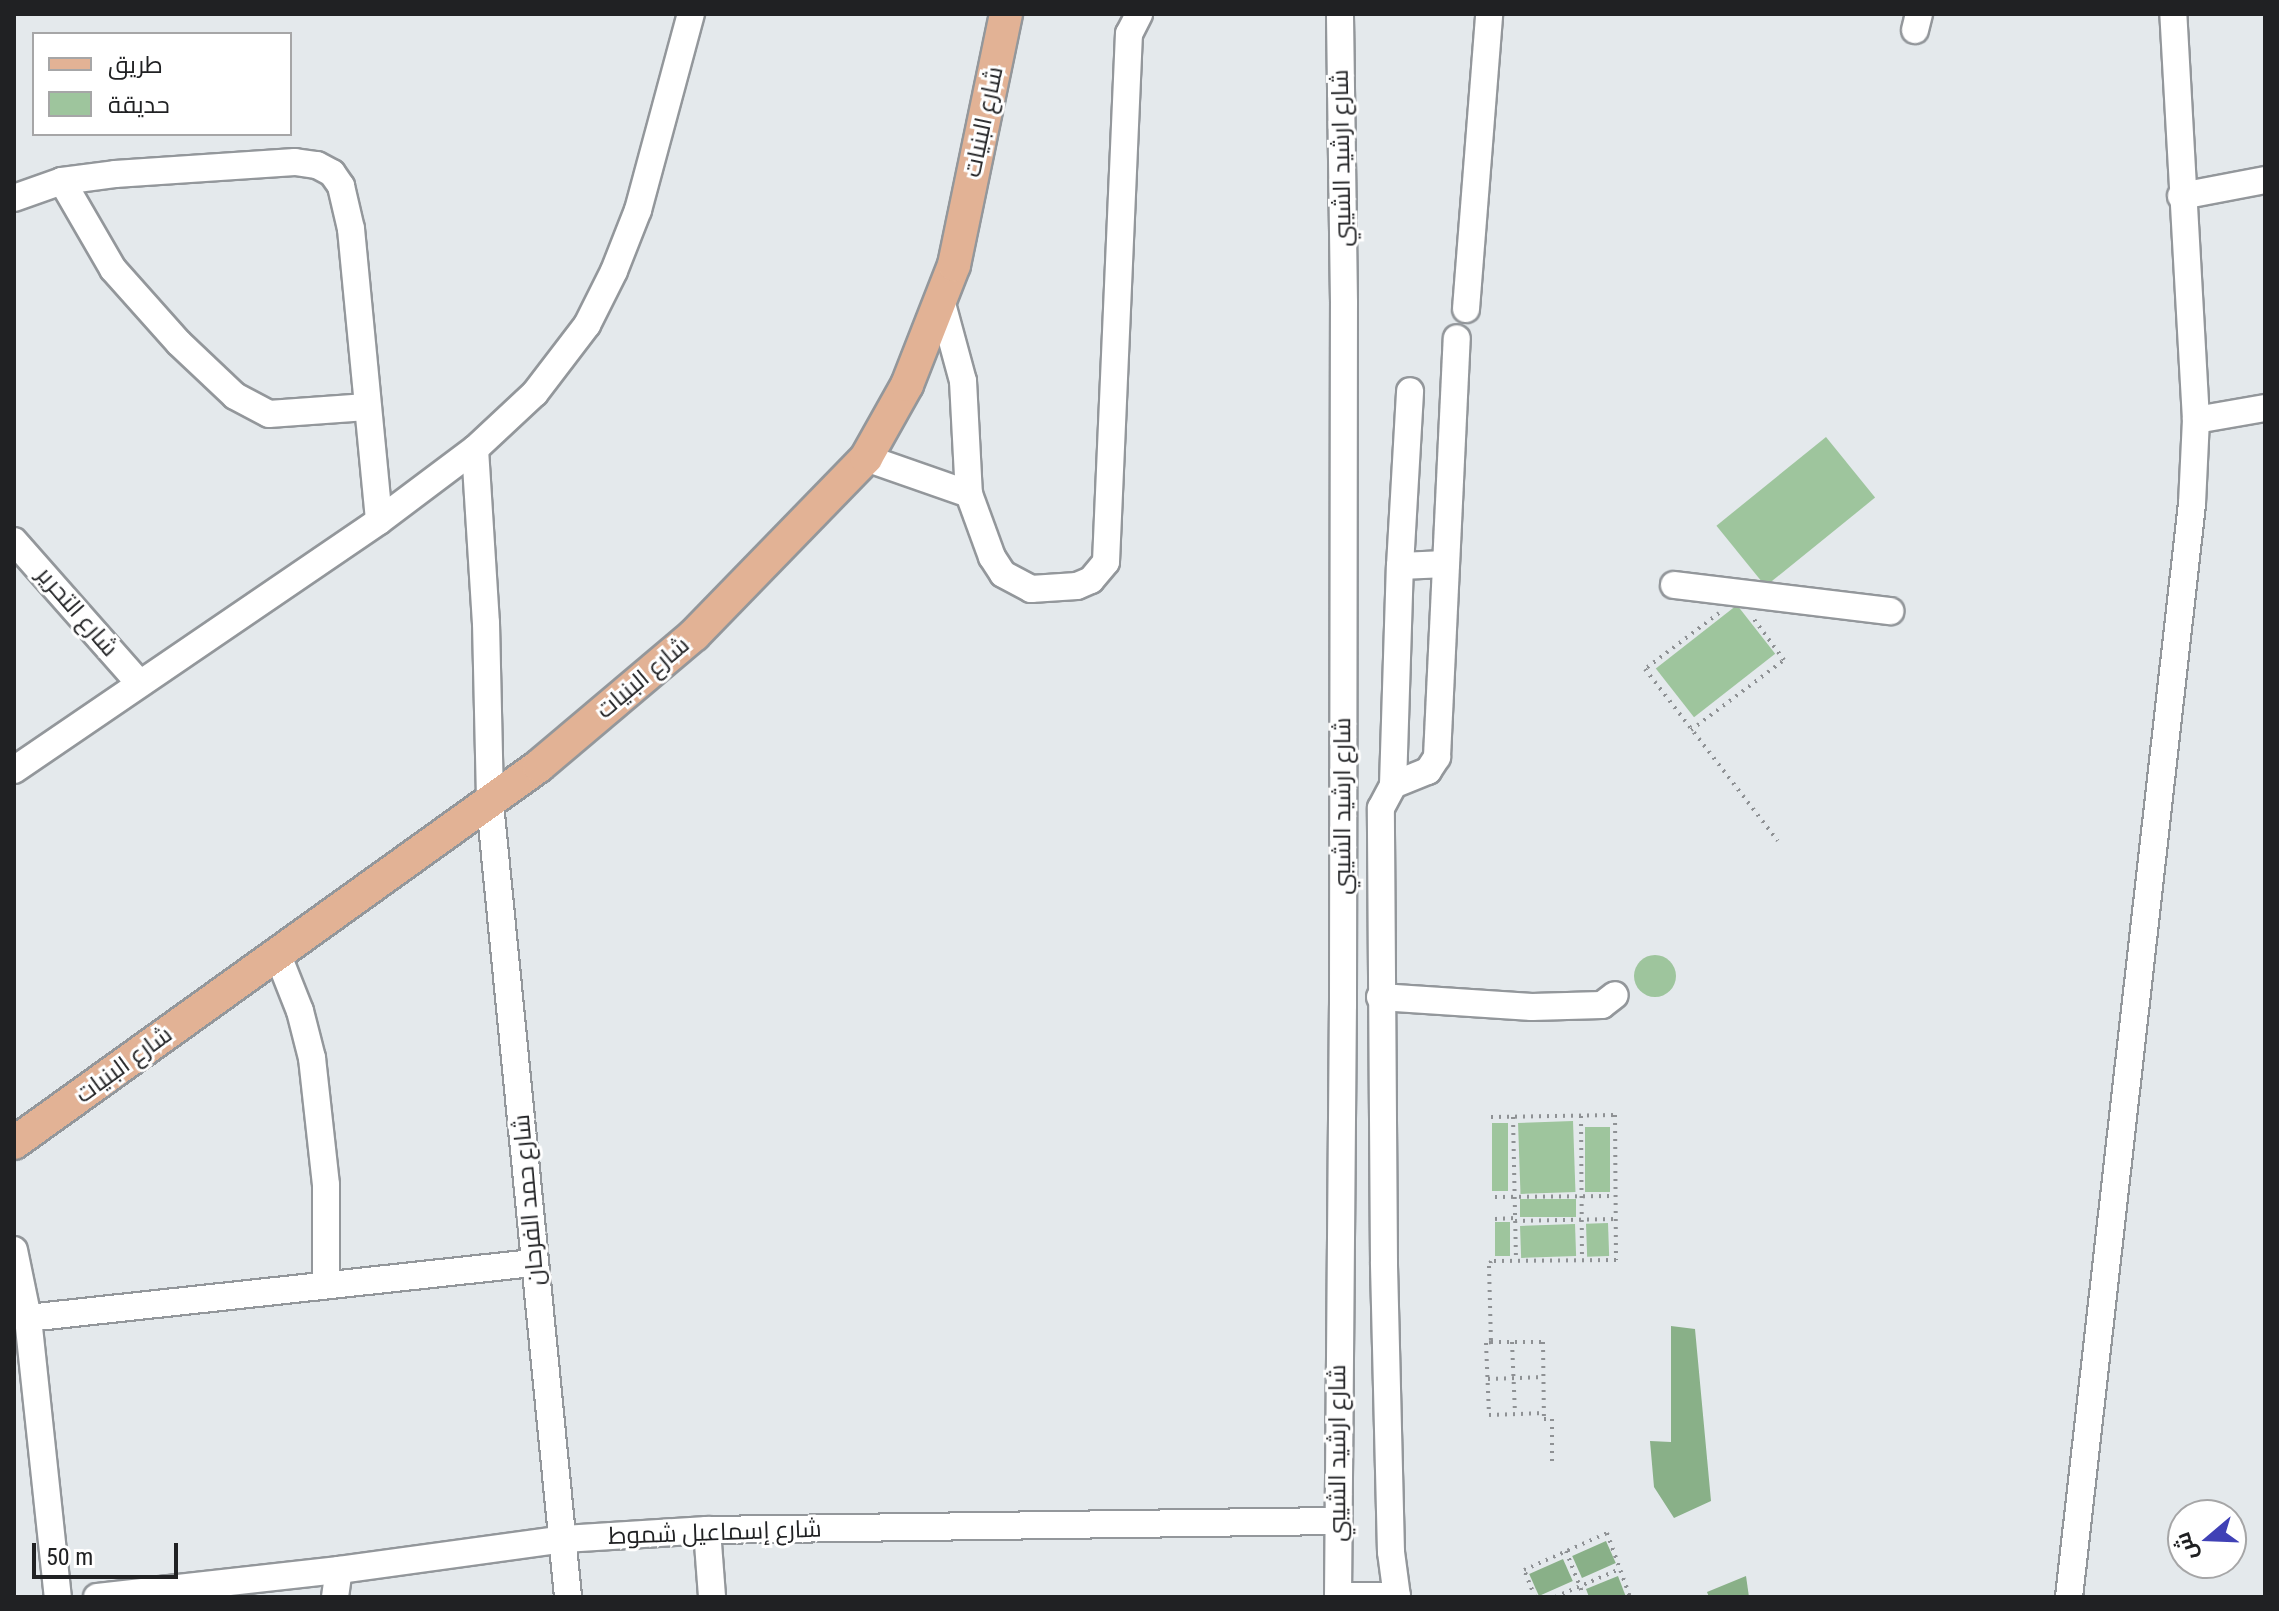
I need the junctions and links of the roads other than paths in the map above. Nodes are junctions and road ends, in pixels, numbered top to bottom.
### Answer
1 (691, 14) edge
2 (1006, 14) edge
3 (1139, 14) edge
4 (1340, 14) edge
5 (1489, 14) edge
6 (2173, 14) edge
7 (2265, 180) edge
8 (62, 181) junction
9 (2181, 196) junction
10 (14, 198) edge
11 (941, 300) junction
12 (1466, 309) dead end
13 (1457, 338) dead end
14 (1410, 391) dead end
15 (367, 407) junction
16 (2265, 408) edge
17 (2196, 420) junction
18 (475, 449) junction
19 (866, 458) junction
20 (969, 494) junction
21 (379, 521) junction
22 (14, 541) edge
23 (1446, 564) junction
24 (1400, 566) junction
25 (1674, 585) dead end
26 (1890, 611) dead end
27 (139, 683) junction
28 (14, 770) edge
29 (1393, 785) junction
30 (490, 804) junction
31 (277, 953) junction
32 (1615, 995) dead end
33 (1380, 997) junction
34 (14, 1143) edge
35 (14, 1250) edge
36 (533, 1263) junction
37 (326, 1285) junction
38 (28, 1318) junction
39 (27, 1410) edge
40 (1337, 1521) junction
41 (707, 1530) junction
42 (564, 1539) junction
43 (339, 1570) junction
44 (1338, 1591) edge
45 (1396, 1591) edge
46 (58, 1597) edge
47 (97, 1597) edge
48 (335, 1597) edge
49 (568, 1597) edge
50 (712, 1597) edge
51 (2069, 1597) edge

1 - 18 street
2 - 11 main road, شارع البنيات
3 - 20 street
4 - 40 street, شارع ارشيد الشيبي
5 - 12 street
6 - 9 street
7 - 9 street
8 - 10 street
8 - 15 street
8 - 15 street
9 - 17 street
11 - 19 main road, شارع البنيات
11 - 20 street
13 - 23 street
14 - 24 street
15 - 21 street
16 - 17 street
17 - 51 street
18 - 21 street
18 - 30 street, شارع حمد الفرحان
19 - 20 street
19 - 30 main road, شارع البنيات
21 - 27 street
22 - 27 street, شارع التحرير
23 - 24 street
23 - 29 street
24 - 29 street
25 - 26 street
27 - 28 street
29 - 33 street
30 - 31 main road, شارع البنيات
30 - 36 street, شارع حمد الفرحان
31 - 34 main road, شارع البنيات
31 - 37 street
32 - 33 street
33 - 45 street
35 - 38 street
36 - 37 street
36 - 42 street, شارع حمد الفرحان
37 - 38 street
38 - 39 street
39 - 46 street
40 - 41 street, شارع إسماعيل شموط
40 - 44 street, شارع ارشيد الشيبي
41 - 42 street, شارع إسماعيل شموط
41 - 50 street
42 - 43 street, شارع إسماعيل شموط
42 - 49 street, شارع حمد الفرحان
43 - 47 street, شارع إسماعيل شموط
43 - 48 street
44 - 45 street

